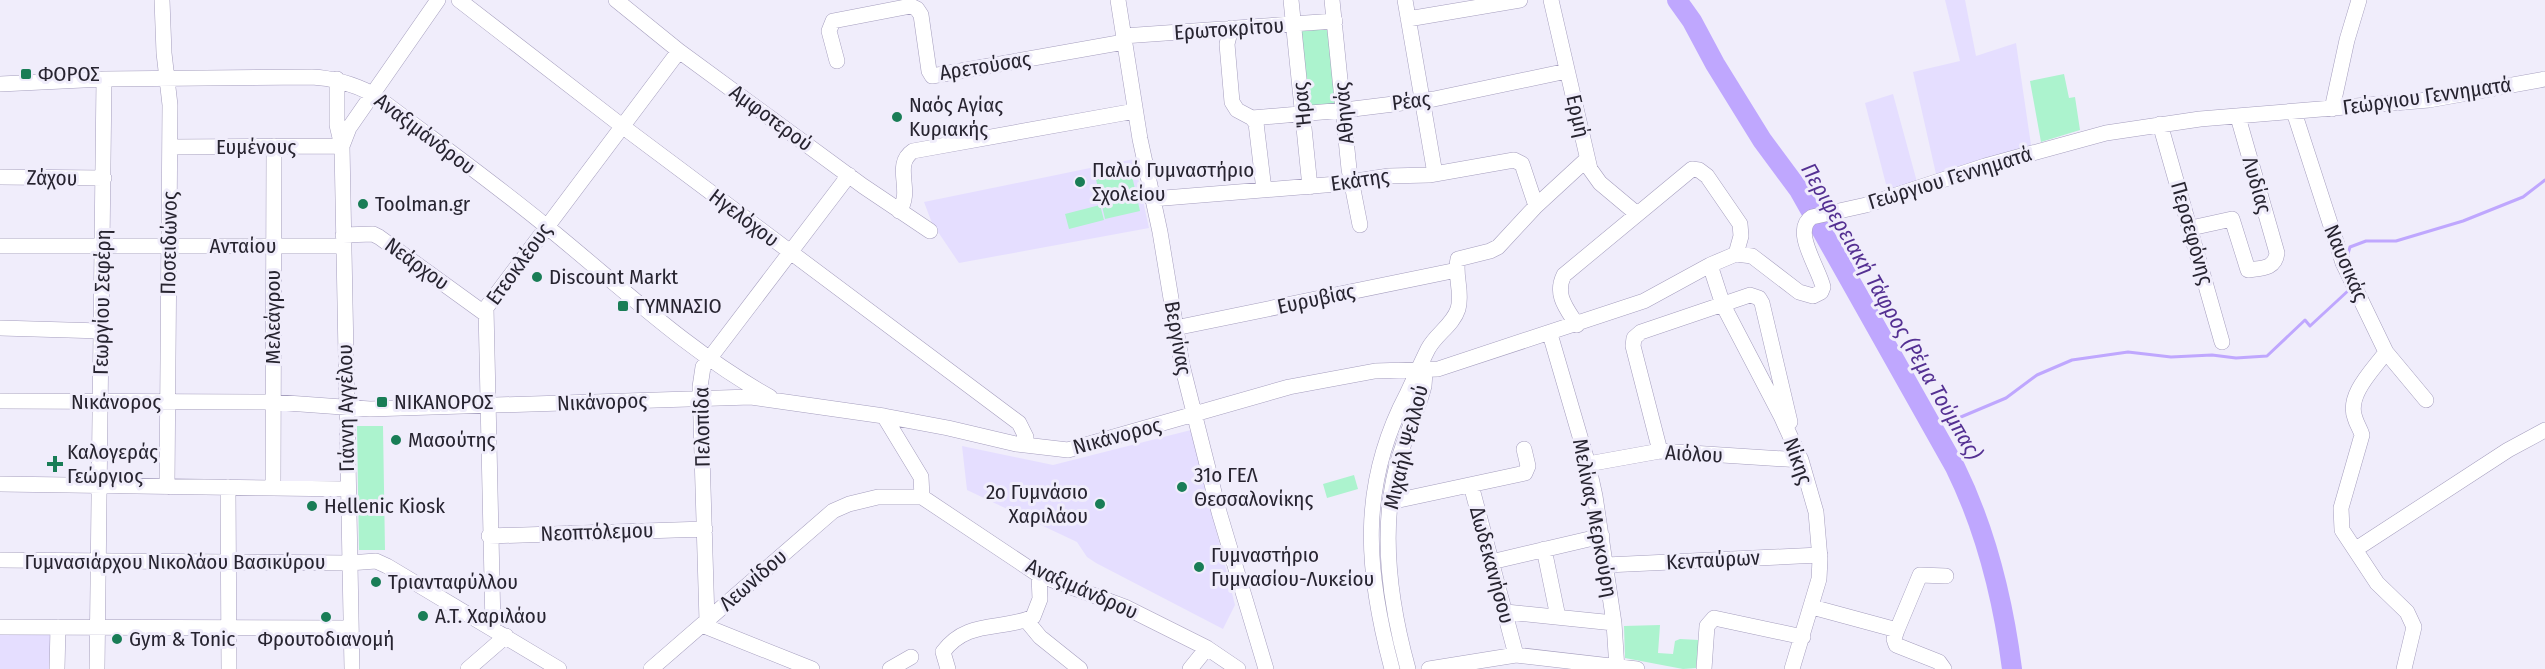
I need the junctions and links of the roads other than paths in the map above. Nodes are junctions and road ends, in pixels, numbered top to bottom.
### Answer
1 (162, 0) edge
2 (438, 0) edge
3 (459, 0) edge
4 (616, 0) edge
5 (1118, 0) edge
6 (1291, 0) edge
7 (1332, 0) edge
8 (1405, 0) edge
9 (1520, 0) edge
10 (1551, 0) edge
11 (2359, 0) edge
12 (1408, 19) junction
13 (1335, 21) junction
14 (1293, 24) junction
15 (1231, 28) junction
16 (1124, 39) junction
17 (679, 51) junction
18 (837, 61) dead end
19 (1567, 71) junction
20 (167, 78) junction
21 (104, 79) junction
22 (337, 79) junction
23 (2545, 79) edge
24 (0, 84) edge
25 (373, 94) junction
26 (1421, 100) junction
27 (2332, 109) junction
28 (1345, 110) junction
29 (1135, 111) junction
30 (2294, 112) junction
31 (1303, 114) junction
32 (2238, 117) junction
33 (1252, 118) junction
34 (2160, 124) junction
35 (622, 126) junction
36 (274, 146) junction
37 (342, 146) junction
38 (170, 147) junction
39 (1587, 159) junction
40 (1435, 174) junction
41 (849, 175) junction
42 (0, 177) edge
43 (104, 178) junction
44 (1352, 182) junction
45 (1310, 186) junction
46 (1264, 190) junction
47 (1152, 199) junction
48 (1536, 206) junction
49 (899, 211) junction
50 (1637, 214) junction
51 (1360, 225) dead end
52 (546, 226) junction
53 (2191, 228) junction
54 (930, 231) dead end
55 (343, 240) junction
56 (0, 246) edge
57 (103, 246) junction
58 (273, 246) junction
59 (169, 247) junction
60 (789, 252) junction
61 (1736, 254) junction
62 (1710, 265) junction
63 (1457, 270) junction
64 (1723, 305) junction
65 (484, 313) junction
66 (1577, 325) junction
67 (0, 328) edge
68 (1175, 328) junction
69 (102, 331) junction
70 (1550, 334) junction
71 (2222, 342) dead end
72 (2386, 352) junction
73 (708, 358) junction
74 (1420, 368) junction
75 (701, 399) junction
76 (2426, 400) dead end
77 (0, 401) edge
78 (776, 401) junction
79 (101, 402) junction
80 (273, 402) junction
81 (167, 403) junction
82 (487, 405) junction
83 (346, 406) junction
84 (884, 416) junction
85 (1195, 416) junction
86 (2545, 430) edge
87 (1026, 437) dead end
88 (1524, 449) dead end
89 (1660, 451) junction
90 (1798, 454) junction
91 (1588, 464) junction
92 (0, 484) edge
93 (1471, 485) junction
94 (100, 486) junction
95 (167, 486) junction
96 (228, 487) junction
97 (273, 488) junction
98 (348, 489) junction
99 (922, 497) junction
100 (1390, 502) junction
101 (705, 529) junction
102 (489, 536) junction
103 (1602, 536) junction
104 (1544, 549) junction
105 (2356, 549) junction
106 (1820, 555) junction
107 (0, 560) edge
108 (99, 562) junction
109 (229, 562) junction
110 (1491, 562) junction
111 (349, 563) junction
112 (1606, 565) junction
113 (1039, 574) junction
114 (1946, 576) dead end
115 (1812, 607) junction
116 (1506, 612) junction
117 (1558, 617) junction
118 (1026, 620) junction
119 (1614, 622) junction
120 (705, 623) junction
121 (0, 627) edge
122 (58, 627) junction
123 (98, 627) junction
124 (351, 628) junction
125 (229, 629) junction
126 (1897, 630) junction
127 (500, 631) junction
128 (1803, 637) junction
129 (1207, 648) junction
130 (1516, 655) junction
131 (911, 657) dead end
132 (1618, 668) edge
133 (57, 669) edge
134 (97, 669) edge
135 (230, 669) edge
136 (352, 669) edge
137 (468, 669) edge
138 (559, 669) edge
139 (651, 669) edge
140 (812, 669) edge
141 (890, 669) edge
142 (948, 669) edge
143 (1080, 669) edge
144 (1190, 669) edge
145 (1238, 669) edge
146 (1266, 669) edge
147 (1392, 669) edge
148 (1407, 669) edge
149 (1429, 669) edge
150 (1637, 669) edge
151 (1704, 669) edge
152 (1792, 669) edge
153 (1944, 669) edge
154 (2404, 669) edge

1 - 20 street, Ποσειδώνος
2 - 25 street, Γιάννη Αγγέλου
3 - 35 street, Ηγελόχου
4 - 17 street, Αμφοτερού
5 - 16 street, Βεργίνας
6 - 14 street, Ήρας
7 - 13 street, Αθηνάς
8 - 12 street
9 - 12 street
10 - 19 street, Ερμή
11 - 27 street
12 - 26 street
13 - 14 street, Ερωτοκρίτου
13 - 28 street, Αθηνάς
14 - 15 street, Ερωτοκρίτου
14 - 31 street, Ήρας
15 - 16 street, Ερωτοκρίτου
15 - 33 street
16 - 18 street, Αρετούσας
16 - 29 street, Βεργίνας
17 - 35 street, Ετεοκλέους
17 - 41 street, Αμφοτερού
19 - 26 street, Ρέας
19 - 39 street, Ερμή
20 - 21 street, Αναξιμάνδρου
20 - 22 street, Αναξιμάνδρου
20 - 38 street, Ποσειδώνος
21 - 24 street, Αναξιμάνδρου
21 - 43 street, Γεωργίου Σεφέρη
22 - 25 street, Αναξιμάνδρου
22 - 37 street, Γιάννη Αγγέλου
23 - 27 street, Γεώργιου Γεννηματά
25 - 37 street, Γιάννη Αγγέλου
25 - 52 street, Αναξιμάνδρου
26 - 28 street, Ρέας
26 - 40 street
27 - 30 street, Γεώργιου Γεννηματά
28 - 31 street, Ρέας
28 - 44 street, Αθηνάς
29 - 47 street, Βεργίνας
29 - 49 street
30 - 32 street, Γεώργιου Γεννηματά
30 - 72 street, Ναυσικάς
31 - 33 street, Ρέας
31 - 45 street, Ήρας
32 - 34 street, Γεώργιου Γεννηματά
32 - 53 street, Λυδίας
33 - 46 street
34 - 53 street, Περσεφόνης
34 - 61 street, Γεώργιου Γεννηματά
35 - 52 street, Ετεοκλέους
35 - 60 street, Ηγελόχου
36 - 37 street, Ευμένους
36 - 38 street, Ευμένους
36 - 58 street, Μελεάγρου
37 - 55 street, Γιάννη Αγγέλου
38 - 59 street, Ποσειδώνος
39 - 48 street
39 - 50 street, Ερμή
40 - 44 street, Εκάτης
40 - 48 street, Εκάτης
41 - 49 street, Αμφοτερού
41 - 60 street, Πελοπίδα
42 - 43 street, Ζάχου
43 - 57 street, Γεωργίου Σεφέρη
44 - 45 street, Εκάτης
44 - 51 street, Αθηνάς
45 - 46 street, Εκάτης
46 - 47 street, Εκάτης
47 - 68 street, Βεργίνας
48 - 63 street
49 - 54 street, Αμφοτερού
50 - 61 street
50 - 66 street
52 - 65 street, Ετεοκλέους
52 - 73 street, Αναξιμάνδρου
53 - 71 street, Περσεφόνης
55 - 58 street, Ανταίου
55 - 65 street, Νεάρχου
55 - 83 street, Γιάννη Αγγέλου
56 - 57 street, Ανταίου
57 - 59 street, Ανταίου
57 - 69 street, Γεωργίου Σεφέρη
58 - 59 street, Ανταίου
58 - 80 street, Μελεάγρου
59 - 81 street, Ποσειδώνος
60 - 73 street, Πελοπίδα
60 - 87 street, Ηγελόχου
61 - 62 street
62 - 64 street, Νίκης
62 - 66 street
63 - 68 street, Ευρυβίας
63 - 74 street, Μιχαήλ Ψελλού
64 - 89 street
64 - 90 street, Νίκης
64 - 90 street
65 - 82 street, Ετεοκλέους
66 - 70 street
67 - 69 street
68 - 85 street, Βεργίνας
69 - 79 street, Γεωργίου Σεφέρη
70 - 74 street
70 - 91 street, Μελίνας Μερκούρη
72 - 76 street, Ναυσικάς
72 - 105 street
73 - 75 street, Πελοπίδα
73 - 78 street, Αναξιμάνδρου
74 - 85 street
74 - 100 street, Μιχαήλ Ψελλού
74 - 147 street, Μιχαήλ Ψελλού
75 - 78 street, Νικάνορος
75 - 82 street, Νικάνορος
75 - 101 street, Πελοπίδα
77 - 79 street, Νικάνορος
78 - 84 street, Νικάνορος
79 - 81 street, Νικάνορος
79 - 94 street, Γεωργίου Σεφέρη
80 - 81 street, Νικάνορος
80 - 83 street, Νικάνορος
80 - 97 street, Μελεάγρου
81 - 95 street, Ποσειδώνος
82 - 83 street, Νικάνορος
82 - 102 street, Ετεοκλέους
83 - 98 street, Γιάννη Αγγέλου
84 - 85 street, Νικάνορος
84 - 99 street
85 - 146 street, Βεργίνας
86 - 105 street
88 - 93 street
89 - 90 street, Αιόλου
89 - 91 street, Αιόλου
90 - 106 street, Νίκης
91 - 103 street, Μελίνας Μερκούρη
92 - 94 street
93 - 100 street, Δωδεκανήσου
93 - 110 street, Δωδεκανήσου
94 - 95 street
94 - 108 street, Γεωργίου Σεφέρη
95 - 96 street
96 - 97 street
96 - 109 street
97 - 98 street
98 - 111 street, Γιάννη Αγγέλου
99 - 113 street, Αναξιμάνδρου
99 - 120 street, Λεωνίδου
100 - 148 street, Μιχαήλ Ψελλού
101 - 102 street, Νεοπτόλεμου
101 - 120 street, Πελοπίδα
102 - 127 street, Ετεοκλέους
103 - 104 street
103 - 112 street, Μελίνας Μερκούρη
104 - 110 street
104 - 117 street
105 - 154 street
106 - 112 street, Κενταύρων
106 - 115 street, Νίκης
107 - 108 street, Γυμνασιάρχου Νικολάου Βασικύρου
108 - 109 street, Γυμνασιάρχου Νικολάου Βασικύρου
108 - 123 street, Γεωργίου Σεφέρη
109 - 111 street, Γυμνασιάρχου Νικολάου Βασικύρου
109 - 125 street
110 - 116 street, Δωδεκανήσου
111 - 124 street, Γιάννη Αγγέλου
111 - 127 street, Γυμνασιάρχου Νικολάου Βασικύρου
112 - 119 street, Μελίνας Μερκούρη
113 - 118 street
113 - 129 street, Αναξιμάνδρου
114 - 126 street
115 - 126 street
115 - 128 street, Νίκης
116 - 117 street
116 - 130 street, Δωδεκανήσου
117 - 119 street
118 - 142 street
118 - 143 street
119 - 132 street, Μελίνας Μερκούρη
120 - 139 street, Λεωνίδου
120 - 140 street
121 - 122 street
122 - 123 street
122 - 133 street
123 - 125 street
123 - 134 street, Γεωργίου Σεφέρη
124 - 125 street
124 - 136 street, Γιάννη Αγγέλου
125 - 135 street
126 - 153 street
127 - 137 street
127 - 138 street, Γυμνασιάρχου Νικολάου Βασικύρου
128 - 151 street
128 - 152 street, Νίκης
129 - 144 street
129 - 145 street, Αναξιμάνδρου
130 - 132 street
130 - 149 street
131 - 141 street
132 - 150 street

